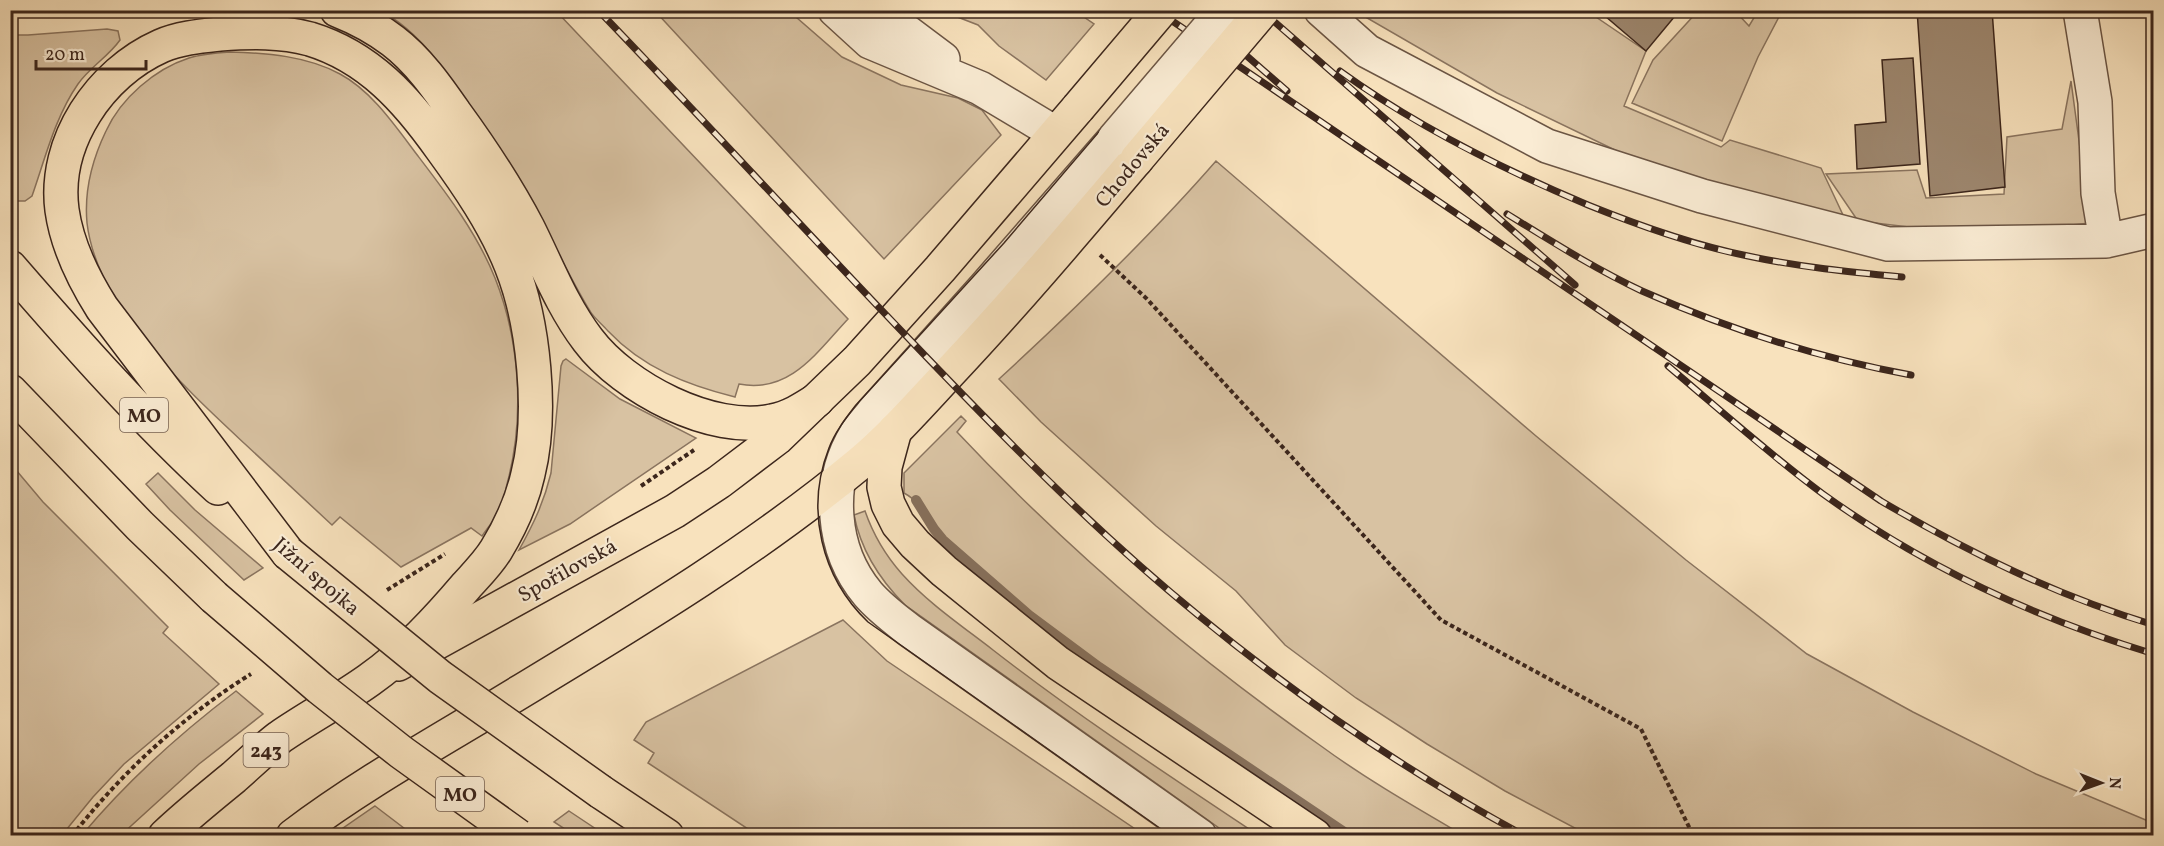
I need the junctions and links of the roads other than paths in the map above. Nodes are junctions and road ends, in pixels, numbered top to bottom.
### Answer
1 (337, 10) edge
2 (835, 10) edge
3 (882, 10) edge
4 (1161, 10) edge
5 (1224, 10) edge
6 (1263, 10) edge
7 (1321, 10) edge
8 (2080, 10) edge
9 (980, 88) junction
10 (1055, 133) junction
11 (1125, 149) junction
12 (2154, 230) edge
13 (2106, 241) junction
14 (10, 267) edge
15 (10, 391) edge
16 (817, 400) junction
17 (895, 430) junction
18 (839, 479) junction
19 (288, 553) junction
20 (372, 678) junction
21 (401, 752) junction
22 (166, 835) edge
23 (293, 836) edge
24 (480, 836) edge
25 (518, 836) edge
26 (668, 836) edge
27 (1200, 836) edge
28 (1316, 836) edge

1 - 16 main road
2 - 9 lane
3 - 9 lane
4 - 10 main road, bridge
5 - 11 lane, bridge
6 - 11 main road, Chodovská, bridge
7 - 13 lane
8 - 13 lane
9 - 10 lane
10 - 16 main road, Spořilovská
11 - 17 main road, Chodovská
11 - 18 lane
12 - 13 lane
14 - 19 main road, Jižní spojka / MO
15 - 21 main road, MO, bridge
16 - 20 main road, Spořilovská
17 - 18 main road
17 - 28 main road
18 - 23 main road
18 - 27 lane
19 - 20 main road
19 - 26 main road, Jižní spojka / MO, bridge
20 - 22 main road, Spořilovská / 243
21 - 24 main road, bridge
21 - 25 main road, MO, bridge

